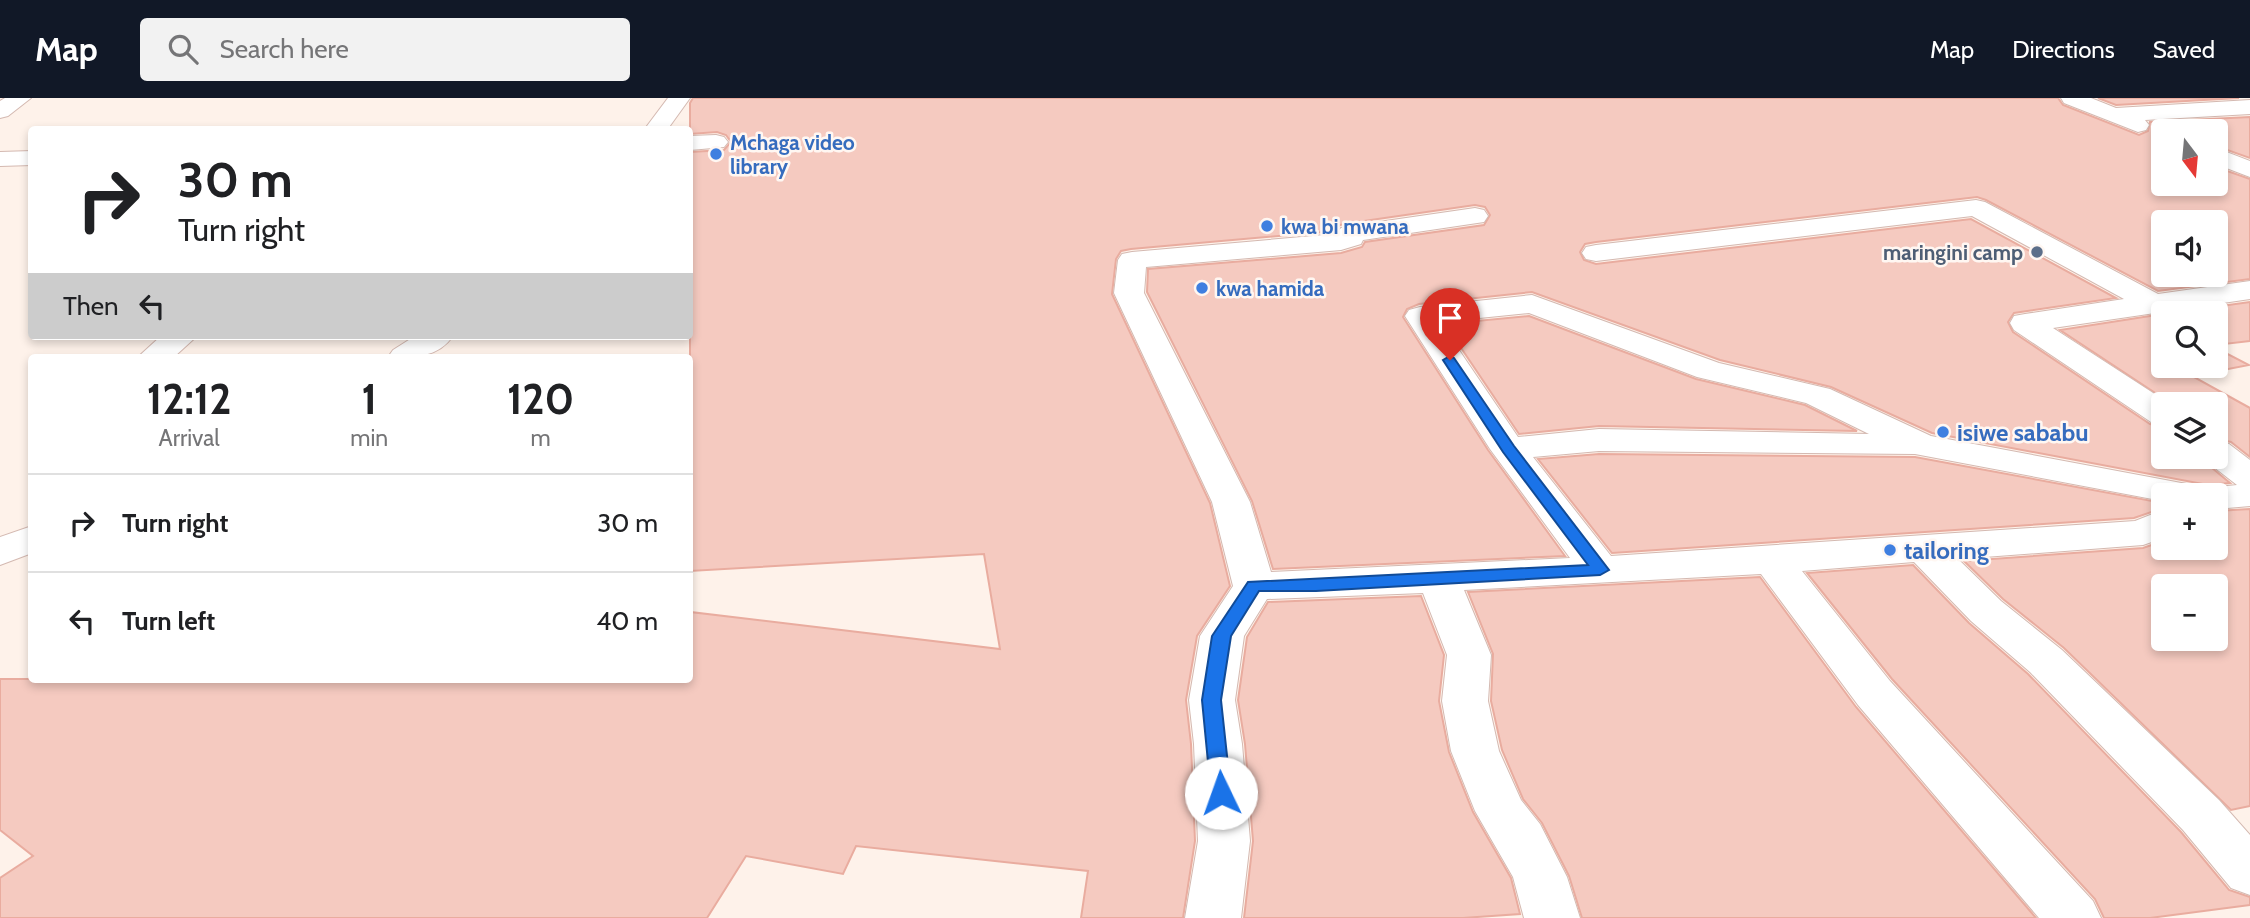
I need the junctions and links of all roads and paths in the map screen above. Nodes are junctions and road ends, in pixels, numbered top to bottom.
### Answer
1 (20, 98) edge
2 (678, 98) edge
3 (2072, 98) edge
4 (2189, 98) edge
5 (2250, 107) edge
6 (2219, 109) junction
7 (0, 111) edge
8 (2114, 115) junction
9 (2250, 120) edge
10 (659, 126) edge
11 (2151, 130) edge
12 (716, 142) dead end
13 (693, 143) edge
14 (2250, 146) edge
15 (2228, 147) edge
16 (28, 158) edge
17 (0, 159) edge
18 (2228, 160) edge
19 (2250, 170) edge
20 (1475, 216) dead end
21 (1596, 253) dead end
22 (2250, 290) edge
23 (2175, 301) edge
24 (2151, 302) edge
25 (2151, 304) edge
26 (176, 340) edge
27 (431, 340) edge
28 (159, 354) edge
29 (409, 354) edge
30 (2151, 407) edge
31 (1922, 445) junction
32 (1508, 449) junction
33 (2228, 461) edge
34 (2250, 477) edge
35 (2151, 487) edge
36 (2250, 495) edge
37 (2228, 497) edge
38 (2151, 529) edge
39 (28, 540) edge
40 (1926, 551) junction
41 (0, 552) edge
42 (1772, 560) junction
43 (1600, 570) junction
44 (1438, 579) junction
45 (1254, 586) junction
46 (2250, 872) edge
47 (1213, 918) edge
48 (1552, 918) edge
49 (2073, 918) edge

1 - 7 street
2 - 10 street
3 - 8 street
4 - 6 street
5 - 6 street
6 - 8 street
6 - 9 street
8 - 11 street
12 - 13 street
14 - 15 street
16 - 17 street
18 - 19 street
20 - 45 street
21 - 24 street
22 - 23 street
25 - 30 street
26 - 28 street
27 - 29 street
31 - 32 street
31 - 32 street
31 - 35 street
32 - 43 street
33 - 34 street
36 - 37 street
38 - 40 street
39 - 41 street
40 - 42 street
40 - 46 street
42 - 43 street
42 - 49 street
43 - 44 street
44 - 45 street
44 - 48 street
45 - 47 street

